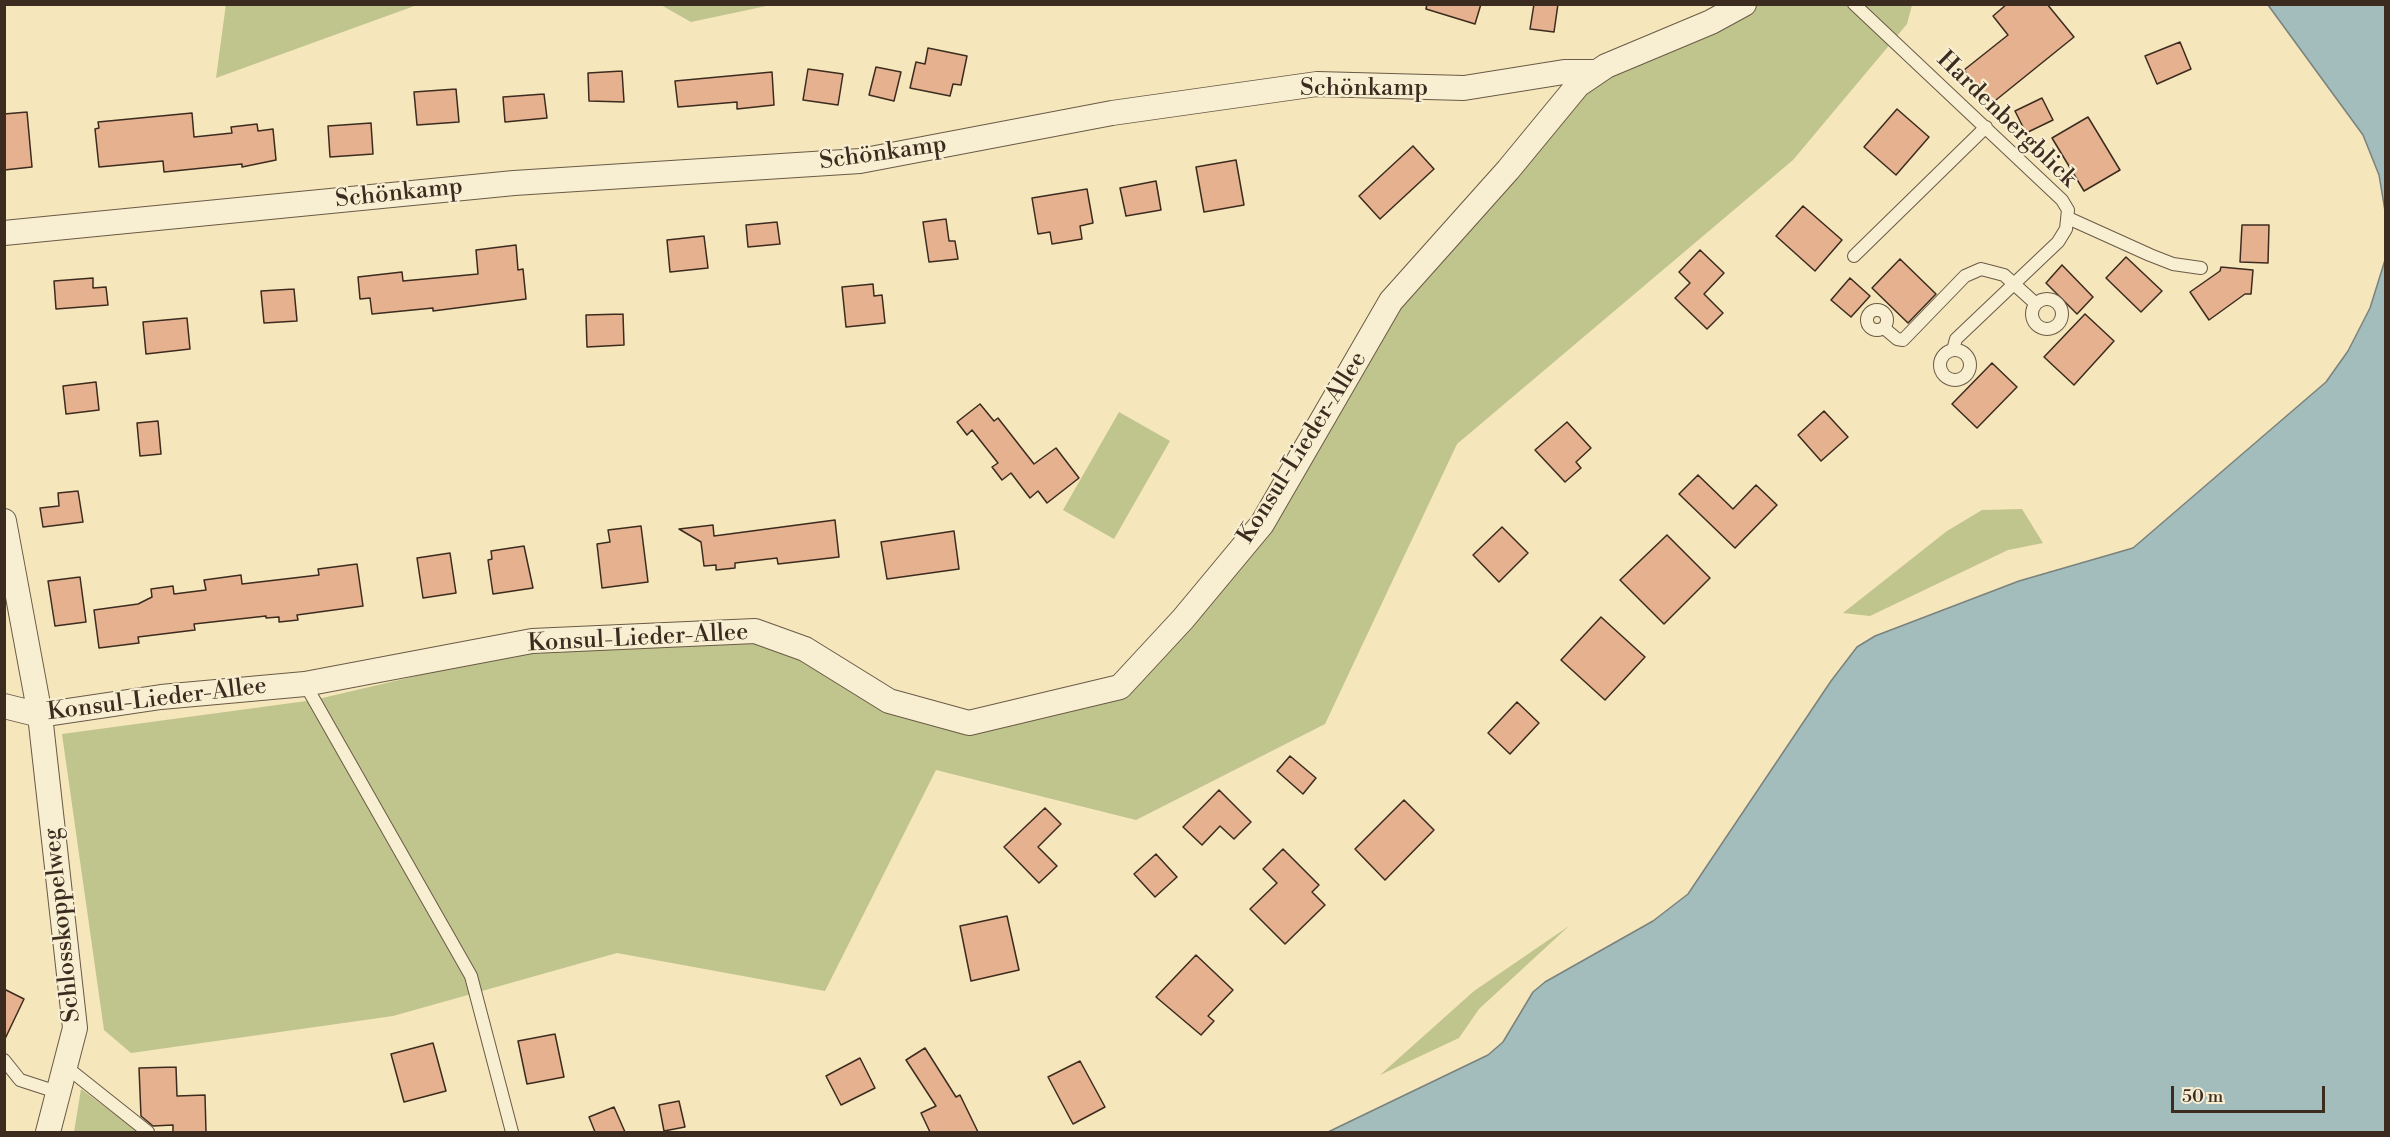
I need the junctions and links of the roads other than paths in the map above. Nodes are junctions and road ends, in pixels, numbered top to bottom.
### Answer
1 (1744, 4) edge
2 (1854, 4) edge
3 (1595, 72) junction
4 (1986, 127) junction
5 (2068, 218) junction
6 (4, 233) edge
7 (1854, 256) dead end
8 (2201, 268) dead end
9 (2014, 283) junction
10 (2036, 303) dead end
11 (1884, 328) dead end
12 (1953, 351) dead end
13 (4, 521) edge
14 (305, 684) junction
15 (4, 706) edge
16 (40, 715) junction
17 (4, 1060) edge
18 (65, 1066) junction
19 (60, 1093) junction
20 (48, 1132) edge
21 (148, 1132) edge
22 (512, 1132) edge

1 - 3 street, Schönkamp
2 - 4 lane, Hardenbergblick
3 - 6 street, Schönkamp
3 - 14 street, Konsul-Lieder-Allee
4 - 5 lane, Hardenbergblick
4 - 7 lane
5 - 8 lane
5 - 9 lane, Hardenbergblick
9 - 10 lane
9 - 11 lane
9 - 12 lane, Hardenbergblick
13 - 16 street, Schlosskoppelweg
14 - 16 street, Konsul-Lieder-Allee
14 - 22 lane
15 - 16 street, Konsul-Lieder-Allee
16 - 18 street, Schlosskoppelweg
17 - 19 lane
18 - 19 street, Schlosskoppelweg
18 - 21 lane
19 - 20 street, Schlosskoppelweg

